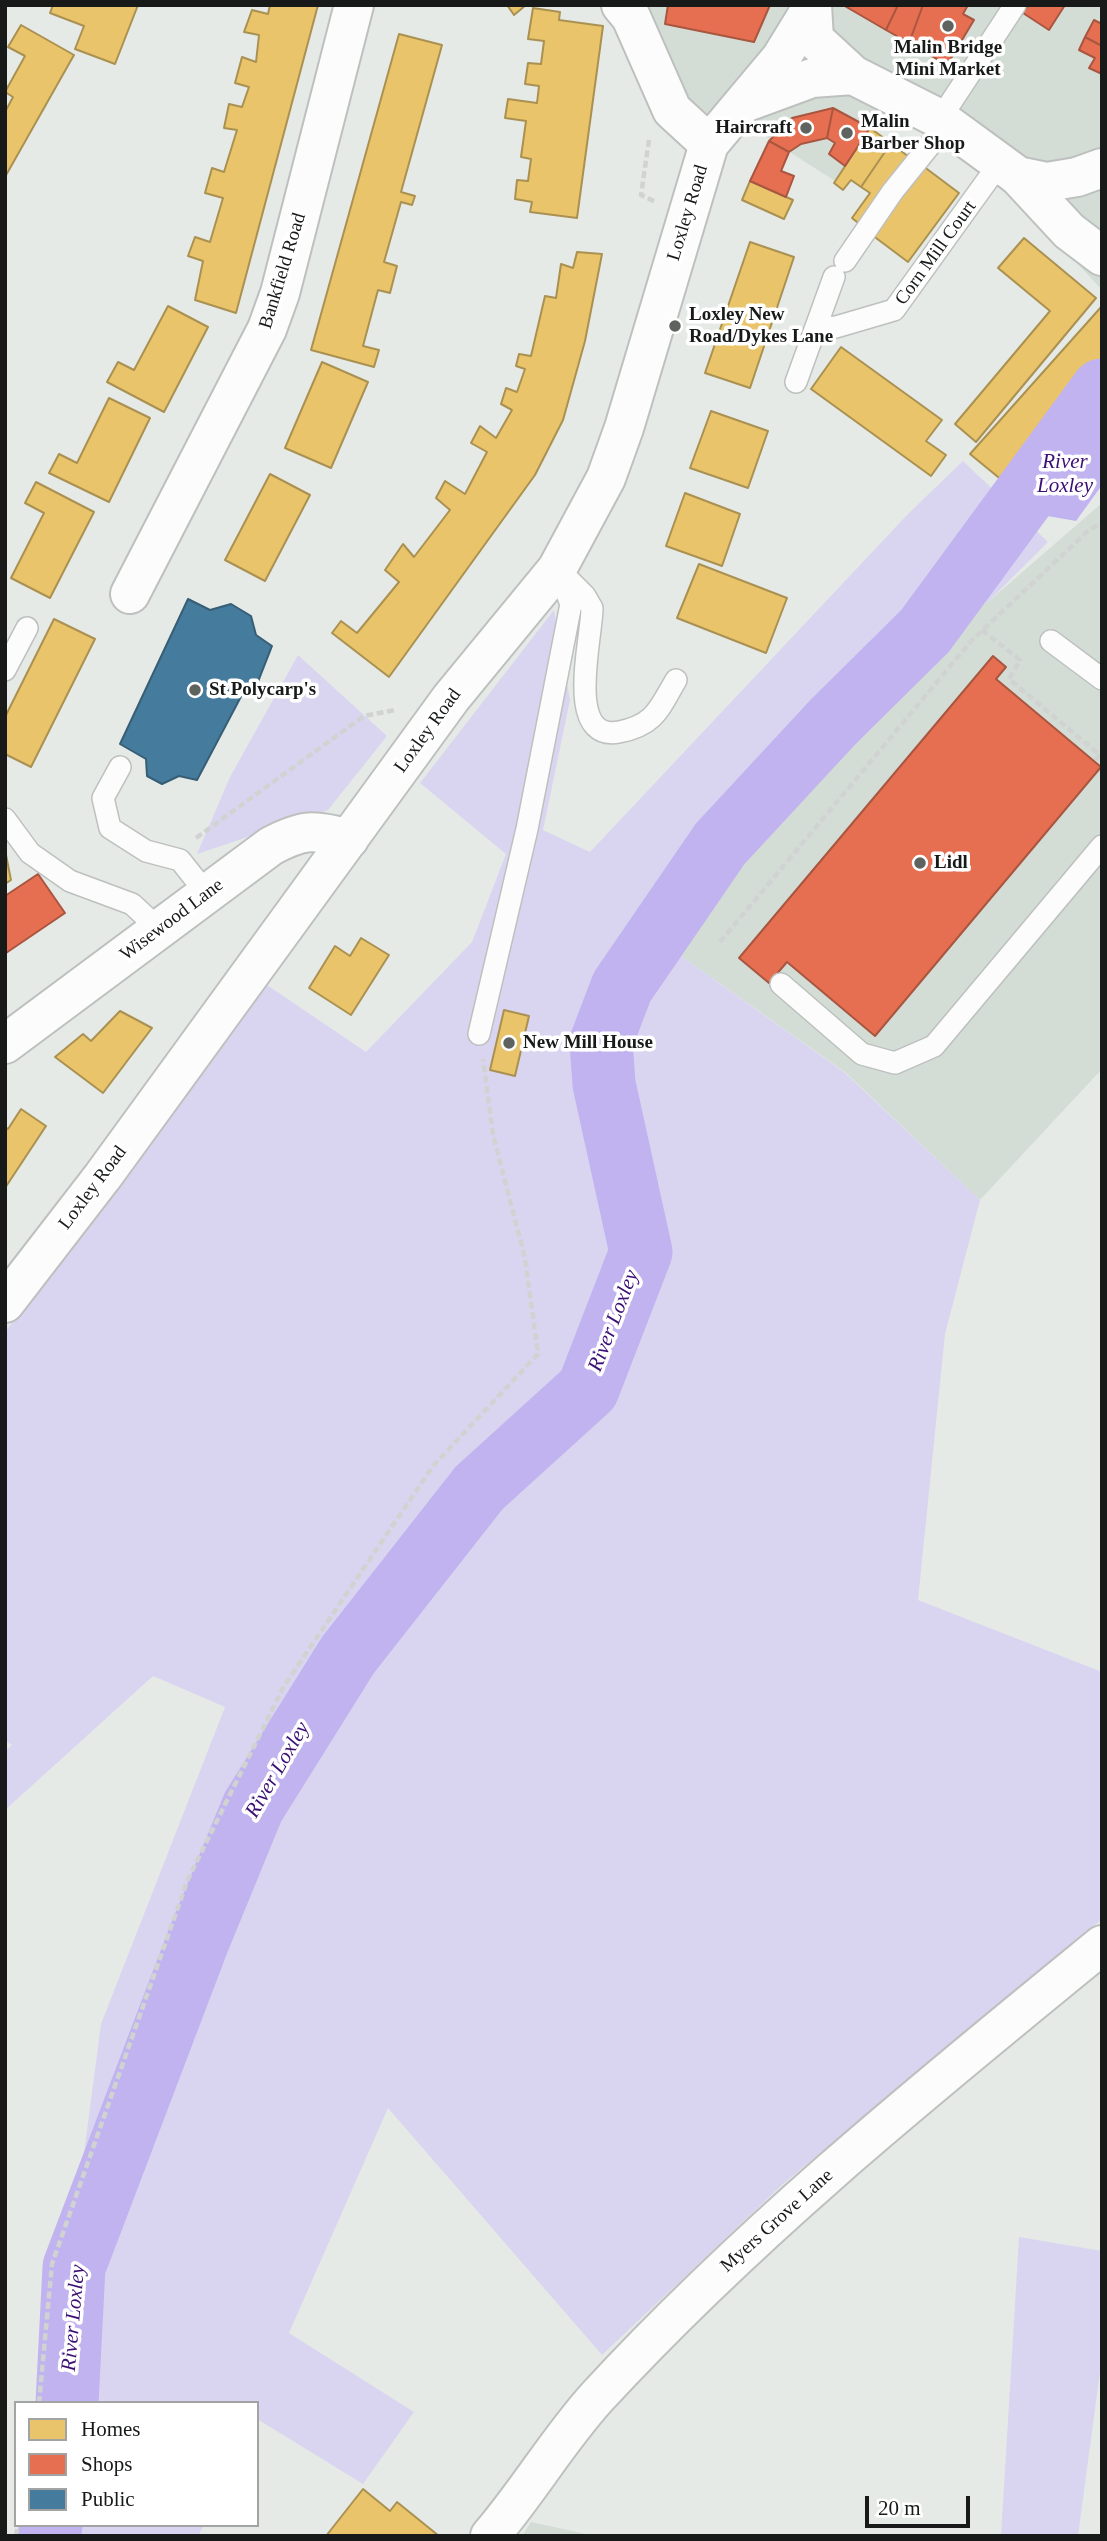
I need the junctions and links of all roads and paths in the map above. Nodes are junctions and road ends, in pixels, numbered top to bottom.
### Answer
1 (354, 5) edge
2 (1015, 5) edge
3 (812, 7) edge
4 (630, 9) edge
5 (853, 75) junction
6 (743, 104) junction
7 (944, 121) junction
8 (709, 144) junction
9 (1009, 170) junction
10 (1089, 173) edge
11 (1102, 256) edge
12 (816, 329) junction
13 (796, 382) dead end
14 (1102, 523) edge
15 (556, 569) junction
16 (130, 594) dead end
17 (27, 628) dead end
18 (982, 630) junction
19 (1051, 641) dead end
20 (5, 670) edge
21 (1102, 679) edge
22 (676, 680) dead end
23 (451, 698) junction
24 (1101, 754) edge
25 (1094, 761) dead end
26 (120, 767) dead end
27 (5, 819) edge
28 (349, 839) junction
29 (1102, 846) edge
30 (180, 860) junction
31 (207, 894) junction
32 (160, 930) junction
33 (720, 942) dead end
34 (781, 984) dead end
35 (479, 1034) joint
36 (5, 1044) edge
37 (5, 1303) edge
38 (1102, 1945) edge
39 (39, 2401) edge
40 (491, 2536) edge

1 - 16 main road, Bankfield Road
2 - 7 lane
3 - 5 main road, Loxley Road
3 - 6 main road, Loxley Road
4 - 8 main road
5 - 6 main road, Loxley Road
5 - 7 main road, Loxley Road
6 - 8 main road, Loxley Road
7 - 9 main road, Loxley Road
7 - 12 lane
8 - 15 main road, Loxley Road
9 - 10 main road, Loxley Road
9 - 11 main road
9 - 12 lane, Corn Mill Court
12 - 13 lane
14 - 18 path
15 - 22 lane
15 - 23 main road, Loxley Road
15 - 35 lane
17 - 20 lane
18 - 24 path
18 - 33 path
19 - 21 lane
23 - 28 main road, Loxley Road
23 - 30 path
24 - 25 path
26 - 30 lane
27 - 32 lane
28 - 31 main road, Wisewood Lane
28 - 37 main road, Loxley Road
29 - 34 lane
30 - 31 lane
31 - 32 main road, Wisewood Lane
32 - 36 main road, Wisewood Lane
35 - 39 path
38 - 40 main road, Myers Grove Lane

